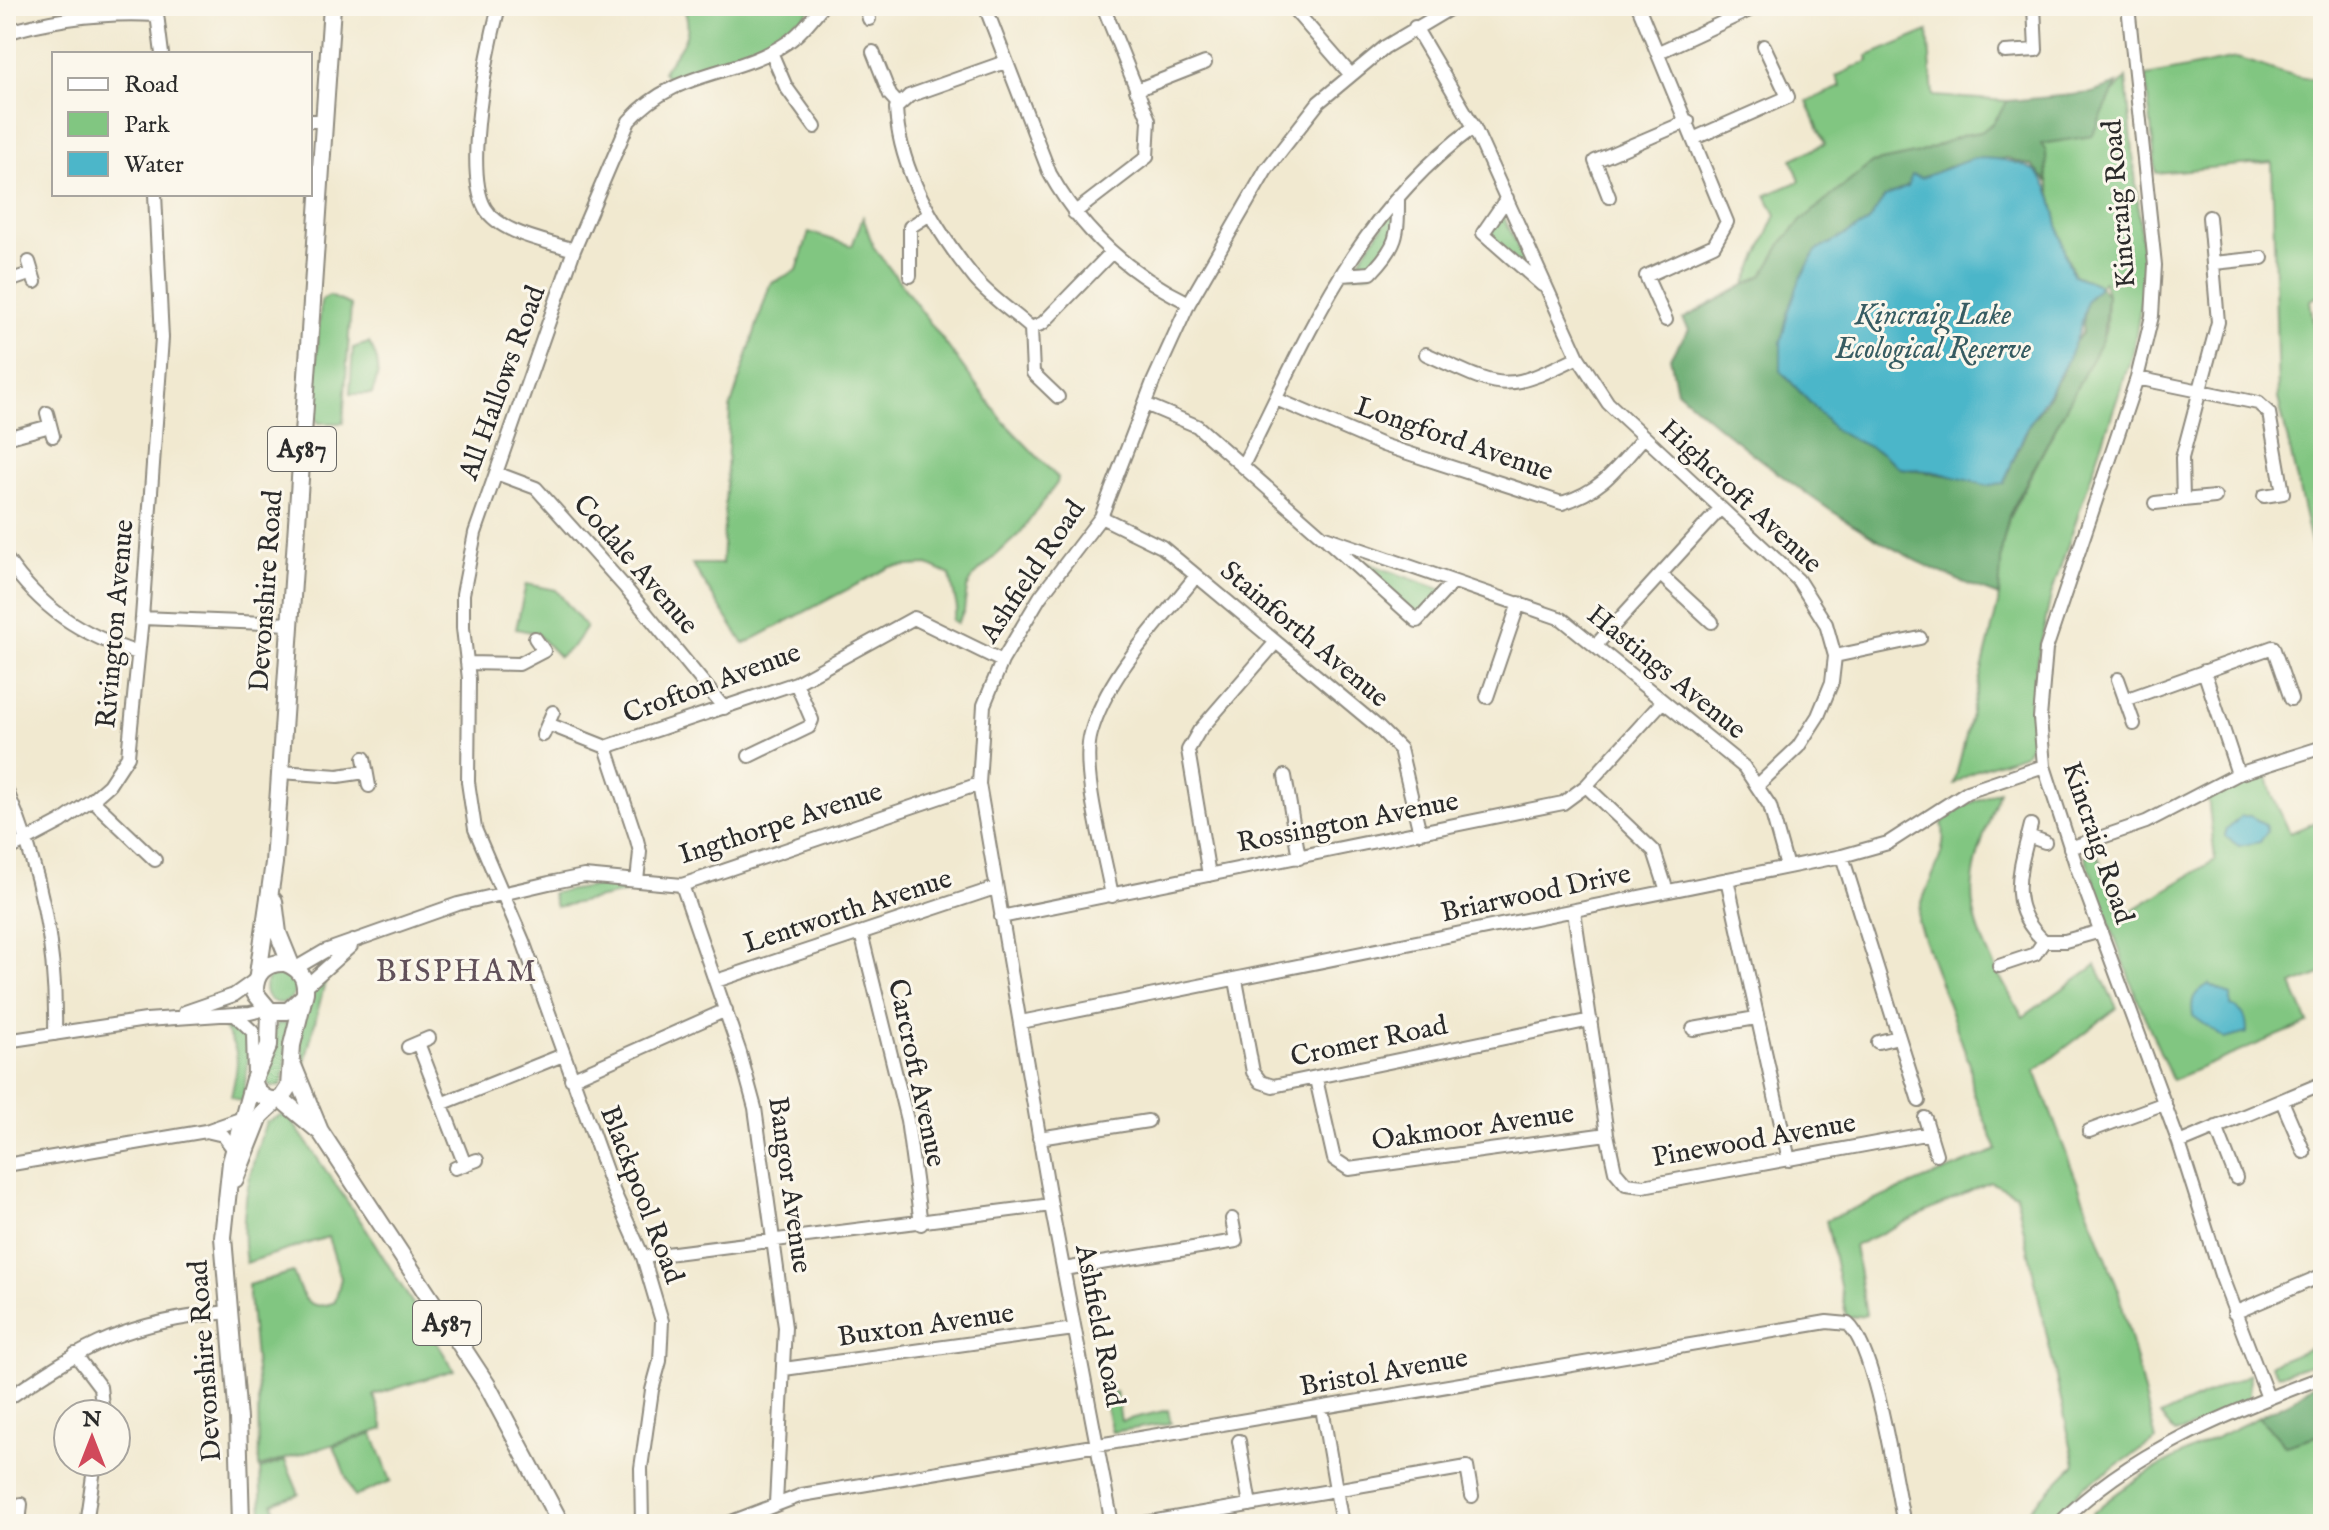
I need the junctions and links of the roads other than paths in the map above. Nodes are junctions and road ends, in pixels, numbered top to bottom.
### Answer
1 (40, 6) edge
2 (332, 6) edge
3 (499, 6) edge
4 (822, 6) edge
5 (985, 6) edge
6 (1103, 6) edge
7 (1291, 6) edge
8 (1454, 6) edge
9 (1638, 6) edge
10 (1758, 6) edge
11 (2034, 6) edge
12 (2128, 6) edge
13 (156, 10) edge
14 (1734, 11) edge
15 (45, 21) junction
16 (1415, 27) junction
17 (6, 33) edge
18 (1764, 46) dead end
19 (2052, 49) dead end
20 (2036, 50) junction
21 (162, 52) edge
22 (771, 52) junction
23 (1659, 52) junction
24 (2005, 52) dead end
25 (871, 57) dead end
26 (1005, 62) junction
27 (1205, 63) dead end
28 (1351, 75) junction
29 (1136, 90) junction
30 (899, 105) junction
31 (317, 121) edge
32 (1688, 121) junction
33 (796, 127) dead end
34 (1474, 127) junction
35 (1695, 138) junction
36 (155, 196) edge
37 (1398, 196) junction
38 (1609, 197) dead end
39 (1507, 198) junction
40 (1074, 213) junction
41 (930, 214) junction
42 (2209, 217) dead end
43 (574, 250) junction
44 (1111, 253) junction
45 (2262, 258) dead end
46 (2214, 263) junction
47 (32, 272) dead end
48 (1341, 275) junction
49 (910, 276) dead end
50 (6, 282) edge
51 (1546, 288) junction
52 (1189, 303) junction
53 (1666, 320) dead end
54 (1031, 328) junction
55 (1426, 354) dead end
56 (1578, 357) junction
57 (2137, 378) junction
58 (2200, 390) junction
59 (1058, 397) dead end
60 (1276, 399) junction
61 (1145, 404) junction
62 (50, 425) dead end
63 (6, 438) edge
64 (1643, 438) junction
65 (1243, 465) junction
66 (496, 473) junction
67 (2264, 496) dead end
68 (2215, 497) dead end
69 (2183, 500) junction
70 (2155, 503) dead end
71 (1720, 509) junction
72 (1101, 517) junction
73 (1322, 536) junction
74 (6, 558) edge
75 (1196, 576) junction
76 (1662, 576) junction
77 (1453, 582) junction
78 (1519, 603) junction
79 (142, 618) junction
80 (1712, 622) dead end
81 (291, 624) junction
82 (535, 638) dead end
83 (1920, 638) dead end
84 (1276, 642) junction
85 (1596, 645) junction
86 (138, 653) junction
87 (1835, 656) junction
88 (1002, 661) junction
89 (467, 663) junction
90 (2204, 671) junction
91 (2118, 679) dead end
92 (796, 683) junction
93 (1487, 697) dead end
94 (2291, 699) dead end
95 (2125, 700) junction
96 (1663, 701) junction
97 (724, 708) junction
98 (548, 723) dead end
99 (2134, 724) dead end
100 (606, 747) junction
101 (2323, 747) edge
102 (749, 757) dead end
103 (364, 758) dead end
104 (2044, 766) junction
105 (281, 772) junction
106 (365, 772) junction
107 (2238, 774) junction
108 (1290, 783) dead end
109 (979, 784) junction
110 (1759, 784) junction
111 (369, 786) dead end
112 (1586, 786) junction
113 (6, 789) edge
114 (92, 800) junction
115 (1420, 833) junction
116 (28, 840) junction
117 (2045, 842) dead end
118 (2070, 848) junction
119 (6, 851) edge
120 (1842, 856) junction
121 (1299, 858) junction
122 (155, 861) dead end
123 (1787, 867) junction
124 (1209, 875) junction
125 (1727, 879) junction
126 (637, 881) junction
127 (682, 885) junction
128 (995, 888) junction
129 (1667, 891) junction
130 (272, 892) junction
131 (501, 895) junction
132 (1112, 896) junction
133 (1574, 911) junction
134 (1001, 917) junction
135 (2101, 931) junction
136 (861, 933) junction
137 (360, 939) junction
138 (2044, 941) junction
139 (294, 966) junction
140 (1999, 966) dead end
141 (257, 977) junction
142 (1236, 980) junction
143 (716, 981) junction
144 (304, 992) junction
145 (268, 1010) junction
146 (726, 1010) junction
147 (234, 1014) junction
148 (171, 1017) junction
149 (1756, 1018) junction
150 (1591, 1020) junction
151 (1021, 1022) junction
152 (1693, 1029) dead end
153 (55, 1034) junction
154 (1898, 1037) junction
155 (6, 1041) edge
156 (418, 1042) dead end
157 (1878, 1042) dead end
158 (563, 1055) junction
159 (292, 1063) junction
160 (571, 1079) junction
161 (1316, 1079) junction
162 (254, 1080) junction
163 (2323, 1083) edge
164 (278, 1100) junction
165 (1919, 1101) dead end
166 (2282, 1101) junction
167 (2165, 1103) junction
168 (441, 1104) junction
169 (243, 1118) junction
170 (1925, 1118) dead end
171 (1148, 1121) dead end
172 (2216, 1127) junction
173 (206, 1131) junction
174 (320, 1131) junction
175 (2089, 1131) dead end
176 (1930, 1133) junction
177 (1607, 1134) junction
178 (1039, 1138) junction
179 (2179, 1143) junction
180 (234, 1150) junction
181 (2304, 1152) dead end
182 (1936, 1154) dead end
183 (1789, 1160) junction
184 (466, 1164) dead end
185 (6, 1165) edge
186 (2236, 1178) dead end
187 (228, 1195) junction
188 (1051, 1205) junction
189 (1232, 1219) dead end
190 (921, 1224) junction
191 (774, 1241) junction
192 (643, 1257) junction
193 (1064, 1269) junction
194 (2323, 1275) edge
195 (228, 1312) junction
196 (2234, 1313) junction
197 (1074, 1329) junction
198 (75, 1354) junction
199 (784, 1369) junction
200 (2323, 1377) edge
201 (8, 1394) edge
202 (101, 1398) edge
203 (2268, 1398) junction
204 (1322, 1408) junction
205 (1239, 1441) dead end
206 (1099, 1447) junction
207 (93, 1478) edge
208 (1335, 1489) junction
209 (1472, 1496) dead end
210 (776, 1503) junction
211 (21, 1504) dead end
212 (1250, 1505) junction
213 (19, 1524) edge
214 (86, 1524) edge
215 (241, 1524) edge
216 (561, 1524) edge
217 (642, 1524) edge
218 (726, 1524) edge
219 (1112, 1524) edge
220 (1139, 1524) edge
221 (1342, 1524) edge
222 (1904, 1524) edge
223 (2059, 1524) edge

1 - 15 street
2 - 31 main road, Devonshire Road / A587
3 - 43 street
4 - 22 street, All Hallows Road
5 - 26 street
6 - 29 street
7 - 28 street
8 - 16 street, Ashfield Road
9 - 23 street
10 - 14 street
11 - 20 street
12 - 57 street, Kincraig Road
13 - 15 street
13 - 21 street
14 - 23 street
15 - 17 street
16 - 28 street, Ashfield Road
16 - 34 street, Highcroft Avenue
18 - 35 street
19 - 20 street
20 - 24 street
22 - 33 street
22 - 43 street, All Hallows Road
23 - 32 street
25 - 30 street
26 - 30 street
26 - 40 street
27 - 29 street
28 - 52 street, Ashfield Road
29 - 40 street
30 - 41 street
31 - 81 main road, Devonshire Road / A587
32 - 35 street
32 - 38 street
34 - 37 street
34 - 39 street, Highcroft Avenue
35 - 53 street
36 - 79 street, Rivington Avenue
37 - 48 street
37 - 48 street
39 - 51 street, Highcroft Avenue
39 - 51 street, Highcroft Avenue
40 - 44 street
41 - 49 street
41 - 54 street
42 - 46 street
43 - 66 street, All Hallows Road
44 - 52 street
44 - 54 street
45 - 46 street
46 - 58 street
47 - 50 street
48 - 60 street
51 - 56 street, Highcroft Avenue
52 - 61 street, Ashfield Road
54 - 59 street
55 - 56 street
56 - 64 street, Highcroft Avenue
57 - 58 street
57 - 104 street, Kincraig Road
58 - 67 street
58 - 69 street
60 - 64 street, Longford Avenue
60 - 65 street
61 - 65 street, Hastings Avenue
61 - 72 street, Ashfield Road
62 - 63 street
64 - 71 street, Highcroft Avenue
65 - 73 street, Hastings Avenue
66 - 89 street, All Hallows Road
66 - 97 street, Codale Avenue
68 - 69 street
69 - 70 street
71 - 76 street
71 - 87 street, Highcroft Avenue
72 - 75 street, Stainforth Avenue
72 - 88 street, Ashfield Road
73 - 77 street, Hastings Avenue
73 - 77 street, Hastings Avenue
74 - 86 street
75 - 84 street, Stainforth Avenue
75 - 132 street
76 - 80 street
76 - 85 street
77 - 78 street, Hastings Avenue
78 - 85 street, Hastings Avenue
78 - 93 street
79 - 81 street
79 - 86 street, Rivington Avenue
81 - 105 main road, Devonshire Road / A587
82 - 89 street
83 - 87 street
84 - 115 street, Stainforth Avenue
84 - 124 street
85 - 96 street, Hastings Avenue
86 - 114 street, Rivington Avenue
87 - 110 street
88 - 92 street, Crofton Avenue
88 - 109 street, Ashfield Road
89 - 131 street, All Hallows Road
90 - 94 street
90 - 95 street
90 - 107 street
91 - 95 street
92 - 97 street, Crofton Avenue
92 - 102 street
95 - 99 street
96 - 110 street, Hastings Avenue
96 - 112 street, Rossington Avenue
97 - 100 street, Crofton Avenue
98 - 100 street, Crofton Avenue
100 - 126 street, Crofton Avenue
101 - 107 street
103 - 106 street
104 - 118 street, Kincraig Road
104 - 120 street, Briarwood Drive
105 - 106 street
105 - 130 main road, Devonshire Road / A587
106 - 111 street
107 - 118 street
108 - 121 street
109 - 127 street, Ingthorpe Avenue
109 - 128 street, Ashfield Road
110 - 123 street, Hastings Avenue
112 - 115 street, Rossington Avenue
112 - 129 street
113 - 116 street
114 - 116 street, Rivington Avenue
114 - 122 street
115 - 121 street, Rossington Avenue
116 - 119 street, Rivington Avenue
116 - 153 street
117 - 138 street
118 - 135 street, Kincraig Road
120 - 123 street, Briarwood Drive
120 - 154 street
121 - 124 street, Rossington Avenue
123 - 125 street, Briarwood Drive
124 - 132 street, Rossington Avenue
125 - 129 street, Briarwood Drive
125 - 149 street
126 - 127 street, Ingthorpe Avenue
126 - 131 street, Ingthorpe Avenue
127 - 143 street, Bangor Avenue
128 - 134 street, Ashfield Road
128 - 136 street, Lentworth Avenue
129 - 133 street, Briarwood Drive
130 - 139 main road, Devonshire Road / A587
130 - 141 main road, Devonshire Road / A587
131 - 137 street, Ingthorpe Avenue
131 - 158 street, Blackpool Road
132 - 134 street, Rossington Avenue
133 - 142 street, Briarwood Drive
133 - 150 street, Pinewood Avenue
134 - 151 street, Ashfield Road
135 - 138 street
135 - 167 street, Kincraig Road
136 - 143 street, Lentworth Avenue
136 - 190 street, Carcroft Avenue
137 - 139 street, Ingthorpe Avenue
137 - 144 street
138 - 140 street
139 - 141 main road
139 - 144 main road, A587
141 - 145 main road
141 - 148 street
142 - 151 street, Briarwood Drive
142 - 161 street, Cromer Road
143 - 146 street, Bangor Avenue
144 - 145 main road
144 - 159 main road, A587
145 - 147 street
145 - 162 main road, Devonshire Road
146 - 160 street
146 - 191 street, Bangor Avenue
147 - 148 street
147 - 162 street
148 - 153 street
149 - 152 street
149 - 183 street
150 - 161 street, Cromer Road
150 - 177 street, Pinewood Avenue
151 - 178 street, Ashfield Road
153 - 155 street
154 - 157 street
154 - 165 street
156 - 168 street
158 - 160 street, Blackpool Road
158 - 168 street
159 - 164 main road, A587
159 - 174 main road, A587
160 - 192 street, Blackpool Road
161 - 177 street, Oakmoor Avenue
162 - 164 main road, A587
162 - 169 main road, Devonshire Road
163 - 166 street
164 - 174 main road, A587
164 - 187 main road, Devonshire Road
166 - 172 street
166 - 181 street
167 - 175 street
167 - 179 street, Kincraig Road
168 - 184 street
169 - 173 street
169 - 180 main road, Devonshire Road
170 - 176 street
171 - 178 street
172 - 179 street
172 - 186 street
173 - 180 street
173 - 185 street
174 - 216 main road, A587
176 - 182 street
176 - 183 street, Pinewood Avenue
177 - 183 street, Pinewood Avenue
178 - 188 street, Ashfield Road
179 - 196 street, Kincraig Road
180 - 187 main road, Devonshire Road
187 - 195 main road, Devonshire Road
188 - 190 street
188 - 193 street, Ashfield Road
189 - 193 street
190 - 191 street
191 - 192 street
191 - 199 street, Bangor Avenue
192 - 217 street, Blackpool Road
193 - 197 street, Ashfield Road
194 - 196 street
195 - 198 street
195 - 215 main road, Devonshire Road
196 - 203 street, Kincraig Road
197 - 199 street, Buxton Avenue
197 - 206 street, Ashfield Road
198 - 201 street
198 - 202 street
199 - 210 street, Bangor Avenue
200 - 203 street
203 - 223 street
204 - 206 street, Bristol Avenue
204 - 208 street
204 - 222 street, Bristol Avenue
205 - 212 street
206 - 210 street, Bristol Avenue
206 - 219 street, Ashfield Road
207 - 214 street
208 - 209 street
208 - 212 street
208 - 221 street
210 - 218 street, Bristol Avenue
211 - 213 street
212 - 220 street

